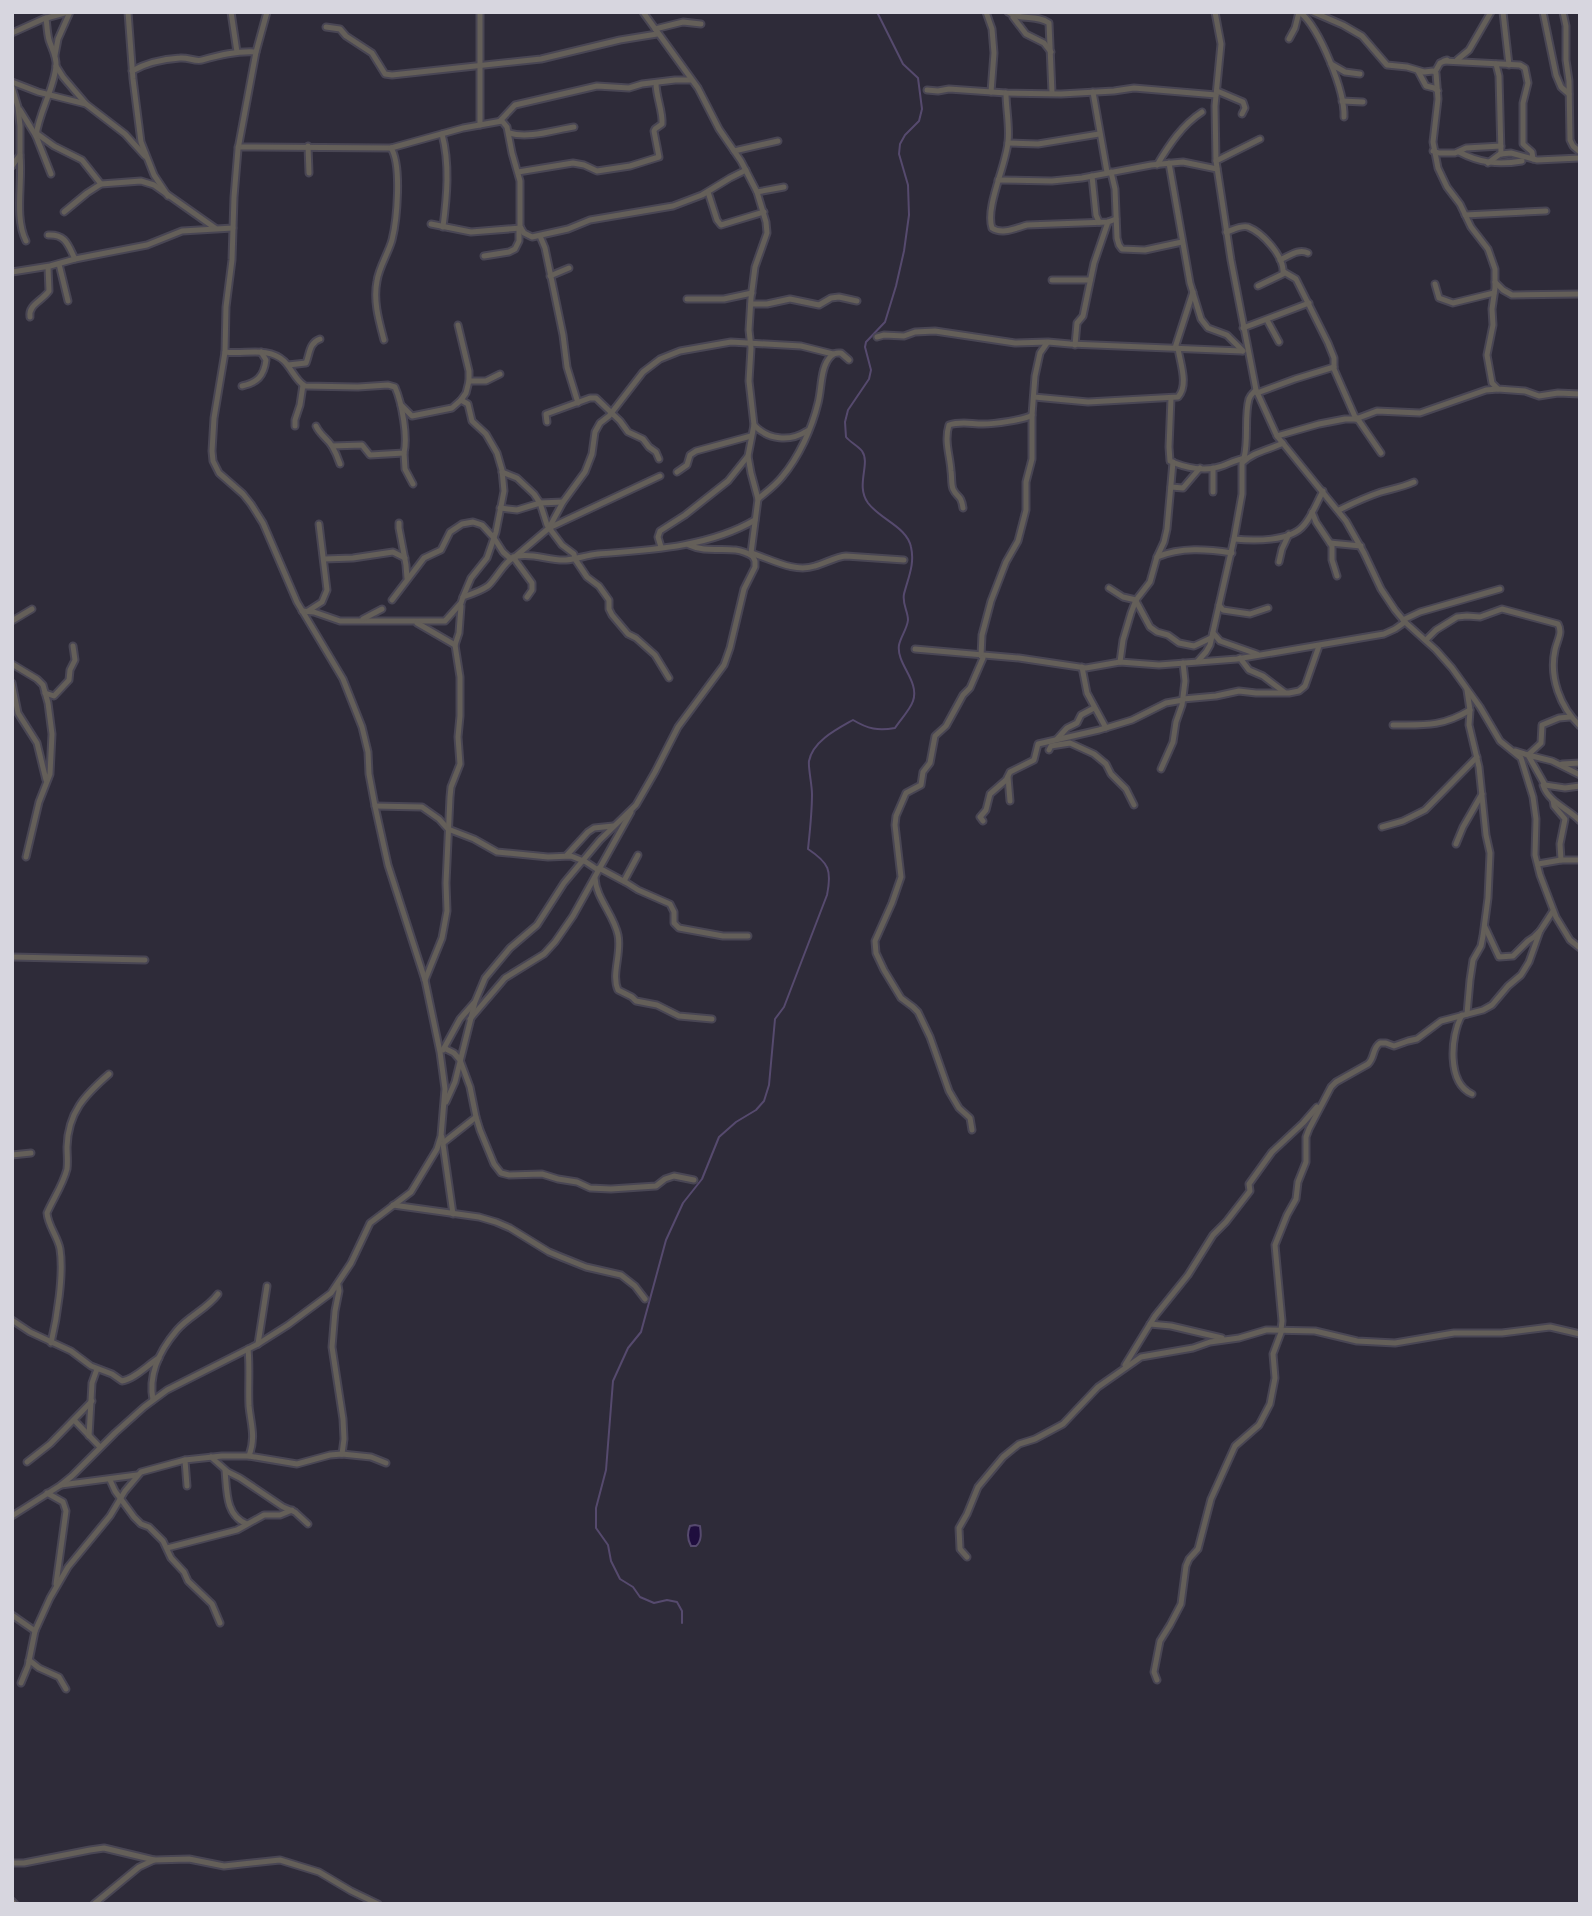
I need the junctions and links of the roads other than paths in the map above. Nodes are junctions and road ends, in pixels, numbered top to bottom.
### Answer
1 (69, 12) edge
2 (128, 12) edge
3 (231, 12) edge
4 (267, 12) edge
5 (480, 12) edge
6 (643, 12) edge
7 (986, 12) edge
8 (1215, 12) edge
9 (1300, 12) edge
10 (1313, 12) edge
11 (1337, 12) edge
12 (1491, 12) edge
13 (1503, 12) edge
14 (1543, 12) edge
15 (1563, 12) edge
16 (1010, 14) edge
17 (45, 16) edge
18 (1337, 22) junction
19 (701, 24) dead end
20 (326, 27) dead end
21 (13, 32) edge
22 (656, 32) junction
23 (1289, 39) dead end
24 (256, 51) junction
25 (237, 52) junction
26 (1051, 52) junction
27 (55, 56) junction
28 (1444, 61) junction
29 (1331, 64) junction
30 (1496, 64) junction
31 (1509, 65) junction
32 (56, 66) junction
33 (481, 66) junction
34 (132, 71) junction
35 (1418, 71) junction
36 (1435, 72) junction
37 (1360, 74) dead end
38 (691, 80) junction
39 (656, 83) junction
40 (12, 85) edge
41 (927, 90) dead end
42 (1438, 91) junction
43 (991, 92) junction
44 (1093, 92) junction
45 (1006, 93) junction
46 (1052, 93) junction
47 (1217, 93) junction
48 (1569, 94) junction
49 (48, 95) junction
50 (1342, 101) junction
51 (1363, 102) dead end
52 (86, 104) junction
53 (18, 107) junction
54 (1202, 112) dead end
55 (1242, 114) dead end
56 (1344, 117) dead end
57 (500, 121) junction
58 (480, 125) junction
59 (574, 127) dead end
60 (509, 133) junction
61 (36, 134) junction
62 (442, 134) junction
63 (1099, 134) junction
64 (1260, 139) dead end
65 (778, 141) dead end
66 (1008, 144) junction
67 (308, 146) junction
68 (1501, 146) junction
69 (238, 147) junction
70 (391, 148) junction
71 (734, 151) junction
72 (1433, 151) junction
73 (1459, 152) junction
74 (1580, 152) edge
75 (1501, 154) junction
76 (20, 155) junction
77 (147, 158) junction
78 (1580, 158) edge
79 (1533, 159) junction
80 (1216, 160) junction
81 (1522, 161) dead end
82 (1169, 163) junction
83 (1488, 163) junction
84 (1157, 164) junction
85 (12, 166) edge
86 (1217, 169) junction
87 (746, 170) junction
88 (518, 172) junction
89 (1109, 172) junction
90 (309, 173) dead end
91 (51, 174) dead end
92 (1092, 176) junction
93 (998, 180) junction
94 (101, 184) junction
95 (784, 187) dead end
96 (708, 192) junction
97 (757, 192) junction
98 (168, 196) junction
99 (1546, 211) dead end
100 (64, 212) dead end
101 (764, 212) junction
102 (1465, 215) junction
103 (1116, 219) junction
104 (1099, 222) junction
105 (1108, 222) junction
106 (431, 224) dead end
107 (443, 227) junction
108 (215, 228) junction
109 (233, 228) junction
110 (520, 228) junction
111 (1226, 232) junction
112 (48, 235) dead end
113 (540, 236) junction
114 (26, 241) dead end
115 (1182, 242) junction
116 (1308, 253) dead end
117 (484, 256) dead end
118 (75, 259) junction
119 (1280, 260) junction
120 (59, 264) junction
121 (48, 267) junction
122 (569, 268) dead end
123 (12, 272) edge
124 (1284, 272) junction
125 (550, 276) junction
126 (1052, 280) dead end
127 (1090, 280) junction
128 (1495, 282) junction
129 (1435, 284) dead end
130 (1258, 286) dead end
131 (1193, 292) junction
132 (751, 293) junction
133 (1494, 293) junction
134 (1580, 295) edge
135 (687, 299) dead end
136 (68, 301) dead end
137 (857, 301) dead end
138 (1308, 303) junction
139 (751, 304) junction
140 (30, 317) dead end
141 (1267, 320) junction
142 (458, 325) dead end
143 (1243, 328) junction
144 (877, 337) dead end
145 (320, 339) dead end
146 (384, 340) dead end
147 (1048, 342) junction
148 (1279, 342) dead end
149 (751, 344) junction
150 (1075, 345) junction
151 (1177, 348) junction
152 (1242, 351) junction
153 (225, 352) junction
154 (261, 352) junction
155 (833, 354) junction
156 (1248, 354) junction
157 (849, 360) dead end
158 (288, 365) junction
159 (1334, 367) junction
160 (500, 374) dead end
161 (469, 381) junction
162 (303, 385) junction
163 (242, 386) dead end
164 (1498, 388) junction
165 (1257, 392) junction
166 (1580, 394) edge
167 (1034, 397) junction
168 (1171, 398) junction
169 (461, 400) junction
170 (578, 403) junction
171 (400, 404) junction
172 (611, 413) junction
173 (1032, 415) junction
174 (1356, 419) junction
175 (547, 422) dead end
176 (754, 425) junction
177 (295, 426) dead end
178 (316, 426) dead end
179 (807, 432) junction
180 (751, 436) junction
181 (1278, 436) junction
182 (1283, 443) junction
183 (332, 446) junction
184 (404, 453) junction
185 (1381, 453) dead end
186 (748, 456) junction
187 (659, 458) dead end
188 (1245, 458) junction
189 (1172, 462) junction
190 (340, 464) dead end
191 (1200, 468) junction
192 (1213, 468) junction
193 (502, 472) junction
194 (677, 472) dead end
195 (660, 476) dead end
196 (1413, 482) dead end
197 (413, 484) dead end
198 (1171, 487) junction
199 (1323, 491) junction
200 (1213, 492) dead end
201 (758, 499) junction
202 (563, 502) junction
203 (540, 503) junction
204 (500, 508) junction
205 (963, 508) dead end
206 (1339, 510) junction
207 (1312, 512) junction
208 (755, 520) junction
209 (319, 523) dead end
210 (399, 523) dead end
211 (549, 528) junction
212 (1289, 534) junction
213 (494, 538) junction
214 (1234, 539) junction
215 (1330, 542) junction
216 (689, 545) junction
217 (1360, 546) junction
218 (662, 547) junction
219 (1232, 553) junction
220 (752, 554) junction
221 (513, 557) junction
222 (1157, 557) junction
223 (405, 558) junction
224 (324, 559) junction
225 (575, 559) junction
226 (904, 560) dead end
227 (1279, 562) dead end
228 (1337, 576) dead end
229 (407, 578) junction
230 (1108, 588) dead end
231 (1500, 589) dead end
232 (527, 597) dead end
233 (392, 600) dead end
234 (462, 600) junction
235 (1136, 601) junction
236 (1219, 605) junction
237 (1268, 608) dead end
238 (32, 609) dead end
239 (382, 609) dead end
240 (305, 611) junction
241 (12, 621) edge
242 (360, 621) junction
243 (414, 621) junction
244 (445, 621) junction
245 (1404, 621) junction
246 (459, 622) junction
247 (1212, 635) junction
248 (1426, 640) junction
249 (455, 645) junction
250 (73, 646) dead end
251 (1319, 646) junction
252 (915, 649) dead end
253 (1260, 655) junction
254 (982, 657) junction
255 (1240, 659) junction
256 (1120, 662) junction
257 (1198, 662) junction
258 (1183, 663) junction
259 (12, 664) edge
260 (1082, 667) junction
261 (669, 678) dead end
262 (12, 683) edge
263 (1466, 686) junction
264 (1286, 693) junction
265 (45, 694) junction
266 (1183, 700) junction
267 (1094, 708) junction
268 (1469, 710) junction
269 (1570, 717) junction
270 (1393, 725) dead end
271 (1580, 726) edge
272 (1106, 728) junction
273 (1091, 733) junction
274 (1057, 739) junction
275 (1083, 748) junction
276 (1049, 750) dead end
277 (1515, 751) junction
278 (1528, 755) junction
279 (1477, 757) junction
280 (1558, 764) junction
281 (1580, 764) edge
282 (1160, 769) dead end
283 (1580, 775) edge
284 (1008, 777) junction
285 (46, 783) junction
286 (1543, 784) junction
287 (1580, 786) edge
288 (1482, 794) junction
289 (1010, 800) dead end
290 (1553, 800) junction
291 (636, 805) junction
292 (1134, 805) dead end
293 (374, 806) junction
294 (983, 821) dead end
295 (1580, 821) edge
296 (616, 825) junction
297 (1382, 827) dead end
298 (448, 829) junction
299 (1456, 844) dead end
300 (567, 855) junction
301 (638, 855) dead end
302 (26, 857) dead end
303 (1580, 859) edge
304 (582, 860) junction
305 (1561, 860) junction
306 (1538, 864) junction
307 (597, 871) junction
308 (624, 881) junction
309 (1553, 911) junction
310 (1485, 925) junction
311 (1540, 931) junction
312 (748, 936) dead end
313 (1580, 948) edge
314 (12, 957) edge
315 (145, 960) dead end
316 (425, 980) junction
317 (475, 1002) junction
318 (1465, 1015) junction
319 (712, 1018) dead end
320 (471, 1019) junction
321 (442, 1050) junction
322 (460, 1060) junction
323 (109, 1074) dead end
324 (1472, 1094) dead end
325 (1323, 1101) junction
326 (445, 1105) junction
327 (476, 1117) junction
328 (972, 1130) dead end
329 (442, 1136) junction
330 (443, 1143) junction
331 (32, 1153) dead end
332 (12, 1155) edge
333 (694, 1180) dead end
334 (393, 1205) junction
335 (453, 1213) junction
336 (338, 1285) junction
337 (268, 1286) dead end
338 (218, 1294) dead end
339 (645, 1299) dead end
340 (12, 1320) edge
341 (1150, 1324) junction
342 (1282, 1330) junction
343 (1580, 1334) edge
344 (1225, 1339) junction
345 (51, 1343) junction
346 (258, 1344) junction
347 (248, 1349) junction
348 (159, 1358) junction
349 (1124, 1368) junction
350 (97, 1369) junction
351 (153, 1400) junction
352 (92, 1401) junction
353 (75, 1420) junction
354 (89, 1436) junction
355 (100, 1447) junction
356 (342, 1454) junction
357 (249, 1456) junction
358 (211, 1457) junction
359 (185, 1460) junction
360 (27, 1462) dead end
361 (386, 1463) dead end
362 (224, 1469) junction
363 (137, 1475) junction
364 (110, 1480) junction
365 (61, 1485) junction
366 (187, 1486) dead end
367 (47, 1493) junction
368 (121, 1498) junction
369 (292, 1510) junction
370 (12, 1516) edge
371 (247, 1524) junction
372 (308, 1524) dead end
373 (167, 1548) junction
374 (967, 1557) dead end
375 (55, 1590) junction
376 (12, 1615) edge
377 (220, 1623) dead end
378 (35, 1631) junction
379 (29, 1660) junction
380 (1157, 1680) dead end
381 (20, 1683) dead end
382 (66, 1689) dead end
383 (153, 1860) junction
384 (12, 1863) edge
385 (21, 1863) junction
386 (12, 1869) edge
387 (94, 1904) edge
388 (378, 1904) edge

1 - 17 street
1 - 27 street
2 - 34 street
3 - 25 street
4 - 24 street
5 - 33 street
6 - 22 street
7 - 43 street
8 - 47 street
9 - 23 street
9 - 29 street
10 - 18 street
11 - 18 street
12 - 28 street
13 - 31 street
14 - 48 street
15 - 48 street
16 - 26 street
16 - 26 street
17 - 21 street
17 - 27 street
18 - 35 street
19 - 22 street
20 - 33 street
22 - 33 street
22 - 38 street
24 - 25 street
24 - 69 street
25 - 34 street
26 - 46 street
27 - 32 street
28 - 30 street
28 - 36 street
29 - 37 street
29 - 50 street
30 - 31 street
30 - 68 street
31 - 79 street
32 - 49 street
32 - 52 street
33 - 58 street
34 - 77 street
35 - 36 street
35 - 42 street
36 - 42 street
38 - 39 street
38 - 71 street
39 - 57 street
39 - 88 street
40 - 49 street
40 - 53 street
41 - 43 street
42 - 72 street
43 - 45 street
44 - 46 street
44 - 47 street
44 - 63 street
45 - 46 street
45 - 66 street
47 - 55 street
47 - 80 street
48 - 74 street
49 - 52 street
49 - 61 street
50 - 51 street
50 - 56 street
52 - 77 street
53 - 61 street
53 - 76 street
54 - 84 street
57 - 58 street
57 - 60 street
58 - 62 street
59 - 60 street
60 - 88 street
61 - 91 street
61 - 94 street
62 - 70 street
62 - 107 street
63 - 66 street
63 - 89 street
64 - 80 street
65 - 71 street
66 - 93 street
67 - 69 street
67 - 70 street
67 - 90 street
68 - 73 street
68 - 75 street
69 - 109 street
70 - 146 street
71 - 87 street
72 - 73 street
72 - 102 street
73 - 83 street
75 - 79 street
75 - 83 street
76 - 85 street
76 - 114 street
77 - 98 street
78 - 79 street
80 - 86 street
81 - 83 street
82 - 84 street
82 - 86 street
82 - 115 street
84 - 89 street
86 - 111 street
87 - 96 street
87 - 97 street
88 - 110 street
89 - 92 street
89 - 103 street
92 - 93 street
92 - 104 street
93 - 104 street
94 - 98 street
94 - 100 street
95 - 97 street
96 - 101 street
96 - 113 street
97 - 101 street
98 - 108 street
99 - 102 street
101 - 132 street
102 - 128 street
103 - 105 street
103 - 115 street
104 - 105 street
105 - 127 street
106 - 107 street
107 - 110 street
108 - 109 street
108 - 118 street
109 - 153 street
110 - 113 street
110 - 117 street
111 - 119 street
111 - 143 street
112 - 118 street
113 - 125 street
115 - 131 street
116 - 119 street
118 - 120 street
119 - 124 street
120 - 121 street
120 - 136 street
121 - 123 street
121 - 140 street
122 - 125 street
124 - 130 street
124 - 138 street
125 - 170 street
126 - 127 street
127 - 150 street
128 - 133 street
128 - 134 street
129 - 133 street
131 - 151 street
131 - 152 street
132 - 135 street
132 - 139 street
133 - 164 street
137 - 139 street
138 - 141 street
138 - 159 street
139 - 149 street
141 - 143 street
141 - 148 street
142 - 161 street
143 - 156 street
144 - 147 street
145 - 158 street
147 - 150 street
147 - 167 street
149 - 155 street
149 - 172 street
149 - 176 street
150 - 151 street
151 - 152 street
151 - 168 street
152 - 156 street
153 - 154 street
153 - 240 street
154 - 158 street
154 - 163 street
155 - 157 street
155 - 179 street
156 - 165 street
158 - 162 street
159 - 165 street
159 - 174 street
160 - 161 street
161 - 169 street
162 - 171 street
162 - 177 street
164 - 166 street
164 - 174 street
165 - 181 street
165 - 188 street
167 - 168 street
167 - 173 street
168 - 189 street
169 - 171 street
169 - 193 street
170 - 172 street
170 - 175 street
171 - 184 street
172 - 187 street
172 - 202 street
173 - 205 street
173 - 254 street
174 - 181 street
174 - 185 street
176 - 179 street
176 - 180 street
178 - 183 street
179 - 201 street
180 - 186 street
180 - 194 street
181 - 182 street
182 - 188 street
182 - 199 street
183 - 184 street
183 - 190 street
184 - 197 street
186 - 201 street
186 - 218 street
188 - 192 street
188 - 214 street
189 - 191 street
189 - 198 street
191 - 192 street
191 - 198 street
192 - 200 street
193 - 203 street
193 - 204 street
195 - 211 street
196 - 206 street
198 - 222 street
199 - 206 street
199 - 207 street
201 - 208 street
202 - 203 street
202 - 211 street
203 - 204 street
203 - 211 street
204 - 213 street
206 - 217 street
207 - 212 street
207 - 215 street
208 - 216 street
208 - 220 street
209 - 224 street
210 - 223 street
211 - 221 street
211 - 225 street
212 - 214 street
212 - 227 street
213 - 221 street
213 - 229 street
213 - 234 street
214 - 219 street
215 - 217 street
215 - 228 street
216 - 218 street
216 - 220 street
217 - 245 street
218 - 225 street
219 - 222 street
219 - 236 street
220 - 226 street
220 - 291 street
221 - 225 street
221 - 232 street
221 - 234 street
222 - 235 street
223 - 224 street
223 - 229 street
224 - 240 street
225 - 261 street
229 - 233 street
230 - 235 street
231 - 245 street
234 - 244 street
234 - 246 street
235 - 247 street
235 - 256 street
236 - 237 street
236 - 247 street
238 - 241 street
239 - 242 street
240 - 242 street
240 - 293 street
242 - 243 street
243 - 244 street
243 - 249 street
244 - 246 street
245 - 248 street
245 - 251 street
246 - 249 street
247 - 253 street
247 - 257 street
248 - 263 street
248 - 269 street
249 - 298 street
250 - 265 street
251 - 253 street
251 - 264 street
252 - 254 street
253 - 255 street
254 - 260 street
254 - 328 street
255 - 257 street
255 - 264 street
256 - 258 street
256 - 260 street
257 - 258 street
258 - 266 street
259 - 265 street
260 - 267 street
262 - 285 street
263 - 268 street
263 - 277 street
264 - 266 street
265 - 285 street
266 - 272 street
266 - 282 street
267 - 272 street
267 - 274 street
268 - 270 street
268 - 279 street
269 - 271 street
269 - 278 street
272 - 273 street
273 - 274 street
273 - 275 street
274 - 284 street
275 - 276 street
275 - 292 street
277 - 278 street
277 - 306 street
278 - 280 street
278 - 286 street
279 - 288 street
279 - 297 street
280 - 281 street
280 - 283 street
284 - 289 street
284 - 294 street
285 - 302 street
286 - 287 street
286 - 290 street
288 - 299 street
288 - 310 street
290 - 295 street
290 - 305 street
291 - 296 street
291 - 307 street
293 - 298 street
293 - 316 street
296 - 300 street
296 - 304 street
298 - 300 street
298 - 316 street
300 - 304 street
301 - 308 street
303 - 305 street
304 - 307 street
304 - 317 street
305 - 306 street
306 - 309 street
307 - 308 street
307 - 319 street
307 - 320 street
308 - 312 street
309 - 311 street
309 - 313 street
310 - 311 street
310 - 318 street
311 - 318 street
314 - 315 street
316 - 321 street
317 - 320 street
317 - 321 street
318 - 324 street
318 - 325 street
320 - 322 street
321 - 322 street
321 - 326 street
322 - 326 street
322 - 327 street
323 - 345 street
325 - 341 street
325 - 342 street
326 - 329 street
327 - 330 street
327 - 333 street
329 - 330 street
329 - 334 street
330 - 335 street
331 - 332 street
334 - 335 street
334 - 336 street
335 - 339 street
336 - 346 street
336 - 356 street
337 - 346 street
338 - 348 street
340 - 345 street
341 - 344 street
341 - 349 street
342 - 343 street
342 - 344 street
342 - 380 street
344 - 349 street
345 - 350 street
346 - 347 street
347 - 351 street
347 - 357 street
348 - 350 street
348 - 351 street
349 - 374 street
350 - 352 street
351 - 355 street
352 - 353 street
352 - 354 street
353 - 354 street
353 - 360 street
354 - 355 street
355 - 365 street
356 - 357 street
356 - 361 street
357 - 358 street
358 - 359 street
358 - 362 street
359 - 363 street
359 - 366 street
362 - 369 street
362 - 371 street
363 - 364 street
363 - 368 street
364 - 365 street
364 - 368 street
365 - 367 street
367 - 370 street
367 - 375 street
368 - 373 street
368 - 375 street
369 - 371 street
369 - 372 street
371 - 373 street
373 - 377 street
375 - 378 street
376 - 378 street
378 - 379 street
379 - 381 street
379 - 382 street
383 - 385 street
383 - 387 street
383 - 388 street
384 - 385 street
385 - 386 street

